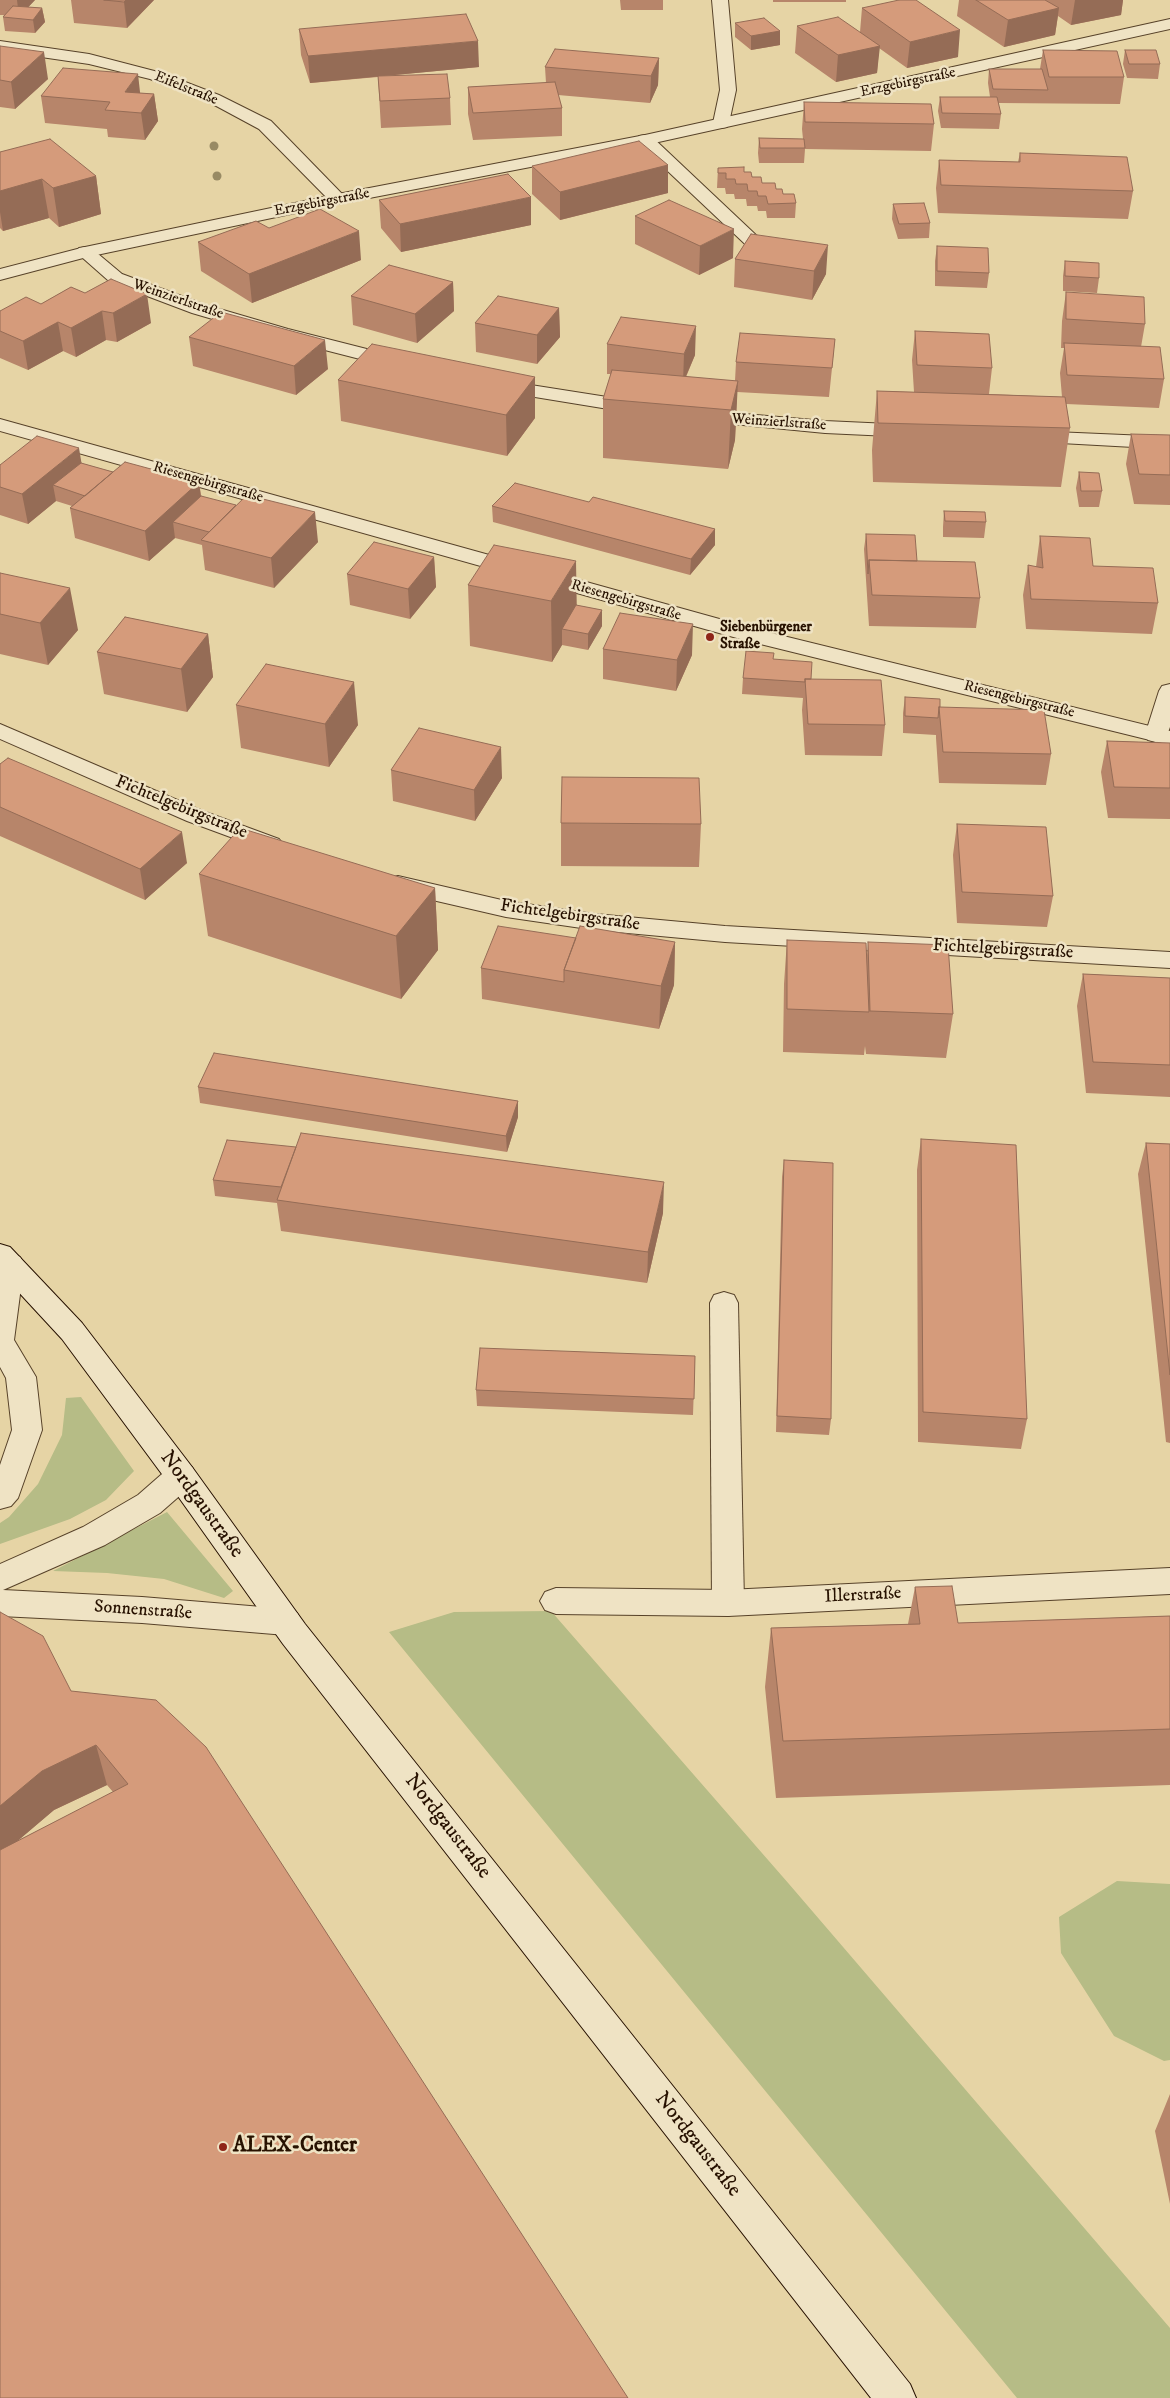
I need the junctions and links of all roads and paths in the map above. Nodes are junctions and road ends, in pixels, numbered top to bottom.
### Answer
1 (720, 0) edge
2 (1170, 24) edge
3 (0, 46) edge
4 (721, 123) junction
5 (645, 140) junction
6 (338, 199) junction
7 (751, 240) edge
8 (85, 252) junction
9 (0, 275) edge
10 (414, 367) edge
11 (478, 382) edge
12 (657, 410) edge
13 (685, 414) edge
14 (0, 425) edge
15 (928, 432) edge
16 (1015, 436) edge
17 (1170, 443) edge
18 (1170, 692) edge
19 (0, 731) edge
20 (1163, 736) edge
21 (290, 851) edge
22 (375, 878) edge
23 (1170, 960) edge
24 (5, 1259) edge
25 (724, 1302) dead end
26 (0, 1340) edge
27 (181, 1476) junction
28 (0, 1497) edge
29 (0, 1578) edge
30 (1170, 1581) edge
31 (556, 1601) dead end
32 (0, 1603) edge
33 (728, 1603) junction
34 (286, 1622) junction
35 (896, 2398) edge

1 - 4 street
2 - 4 street, Erzgebirgstraße
3 - 6 street, Eifelstraße
4 - 5 street, Erzgebirgstraße
5 - 6 street, Erzgebirgstraße
5 - 7 street
6 - 8 street, Erzgebirgstraße
8 - 9 street, Erzgebirgstraße
8 - 10 street, Weinzierlstraße
11 - 12 street
13 - 15 street, Weinzierlstraße
14 - 20 street, Riesengebirgstraße
16 - 17 street
18 - 20 street
19 - 21 street, Fichtelgebirgstraße
22 - 23 street, Fichtelgebirgstraße
24 - 26 street
24 - 27 street, Nordgaustraße
25 - 33 street
26 - 28 street
27 - 29 street
27 - 34 street, Nordgaustraße
30 - 33 street, Illerstraße
31 - 33 street, Illerstraße
32 - 34 street, Sonnenstraße
34 - 35 street, Nordgaustraße

